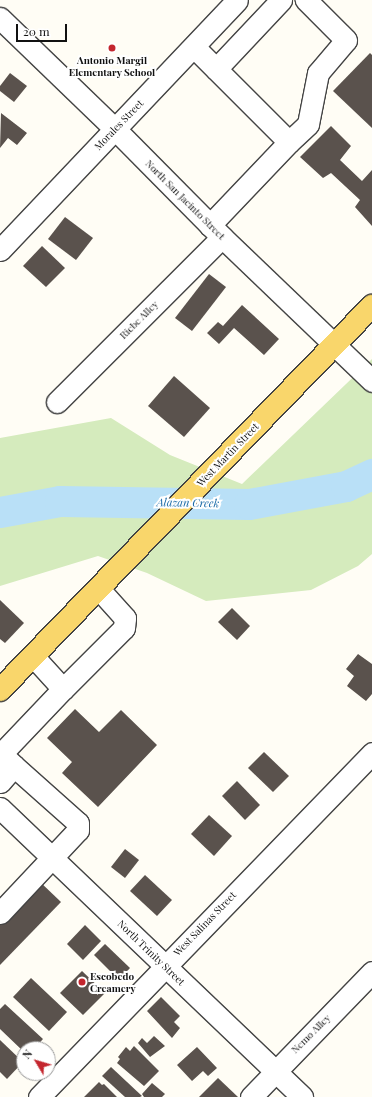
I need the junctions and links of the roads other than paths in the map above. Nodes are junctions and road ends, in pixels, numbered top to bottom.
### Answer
1 (236, 0) edge
2 (281, 0) edge
3 (306, 0) edge
4 (2, 23) edge
5 (194, 47) junction
6 (216, 69) junction
7 (115, 129) junction
8 (289, 142) junction
9 (216, 231) junction
10 (0, 250) edge
11 (372, 306) edge
12 (335, 345) junction
13 (365, 374) edge
14 (57, 402) dead end
15 (98, 588) junction
16 (33, 656) junction
17 (63, 689) junction
18 (0, 690) edge
19 (7, 760) edge
20 (369, 762) edge
21 (0, 782) edge
22 (0, 808) edge
23 (52, 858) junction
24 (0, 913) edge
25 (165, 966) junction
26 (372, 972) edge
27 (275, 1070) junction
28 (39, 1097) edge
29 (251, 1097) edge
30 (302, 1097) edge

1 - 5 street, Morales Street
2 - 6 street
3 - 8 street, Riebe Alley
4 - 7 street, North San Jacinto Street
5 - 6 street
5 - 7 street, Morales Street
6 - 8 street
7 - 9 street, North San Jacinto Street
7 - 10 street, Morales Street
8 - 9 street, Riebe Alley
9 - 12 street, North San Jacinto Street
9 - 14 street, Riebe Alley
11 - 12 main road, West Martin Street
12 - 13 street, North San Jacinto Street
12 - 15 main road, West Martin Street
15 - 16 main road, West Martin Street
15 - 17 street
16 - 17 street
16 - 18 main road, West Martin Street
17 - 19 street
19 - 21 street
19 - 23 street
20 - 25 street, West Salinas Street
22 - 23 street, North Trinity Street
23 - 24 street
23 - 25 street, North Trinity Street
25 - 27 street, North Trinity Street
25 - 28 street, West Salinas Street
26 - 27 street, Nemo Alley
27 - 29 street, Nemo Alley
27 - 30 street, North Trinity Street

